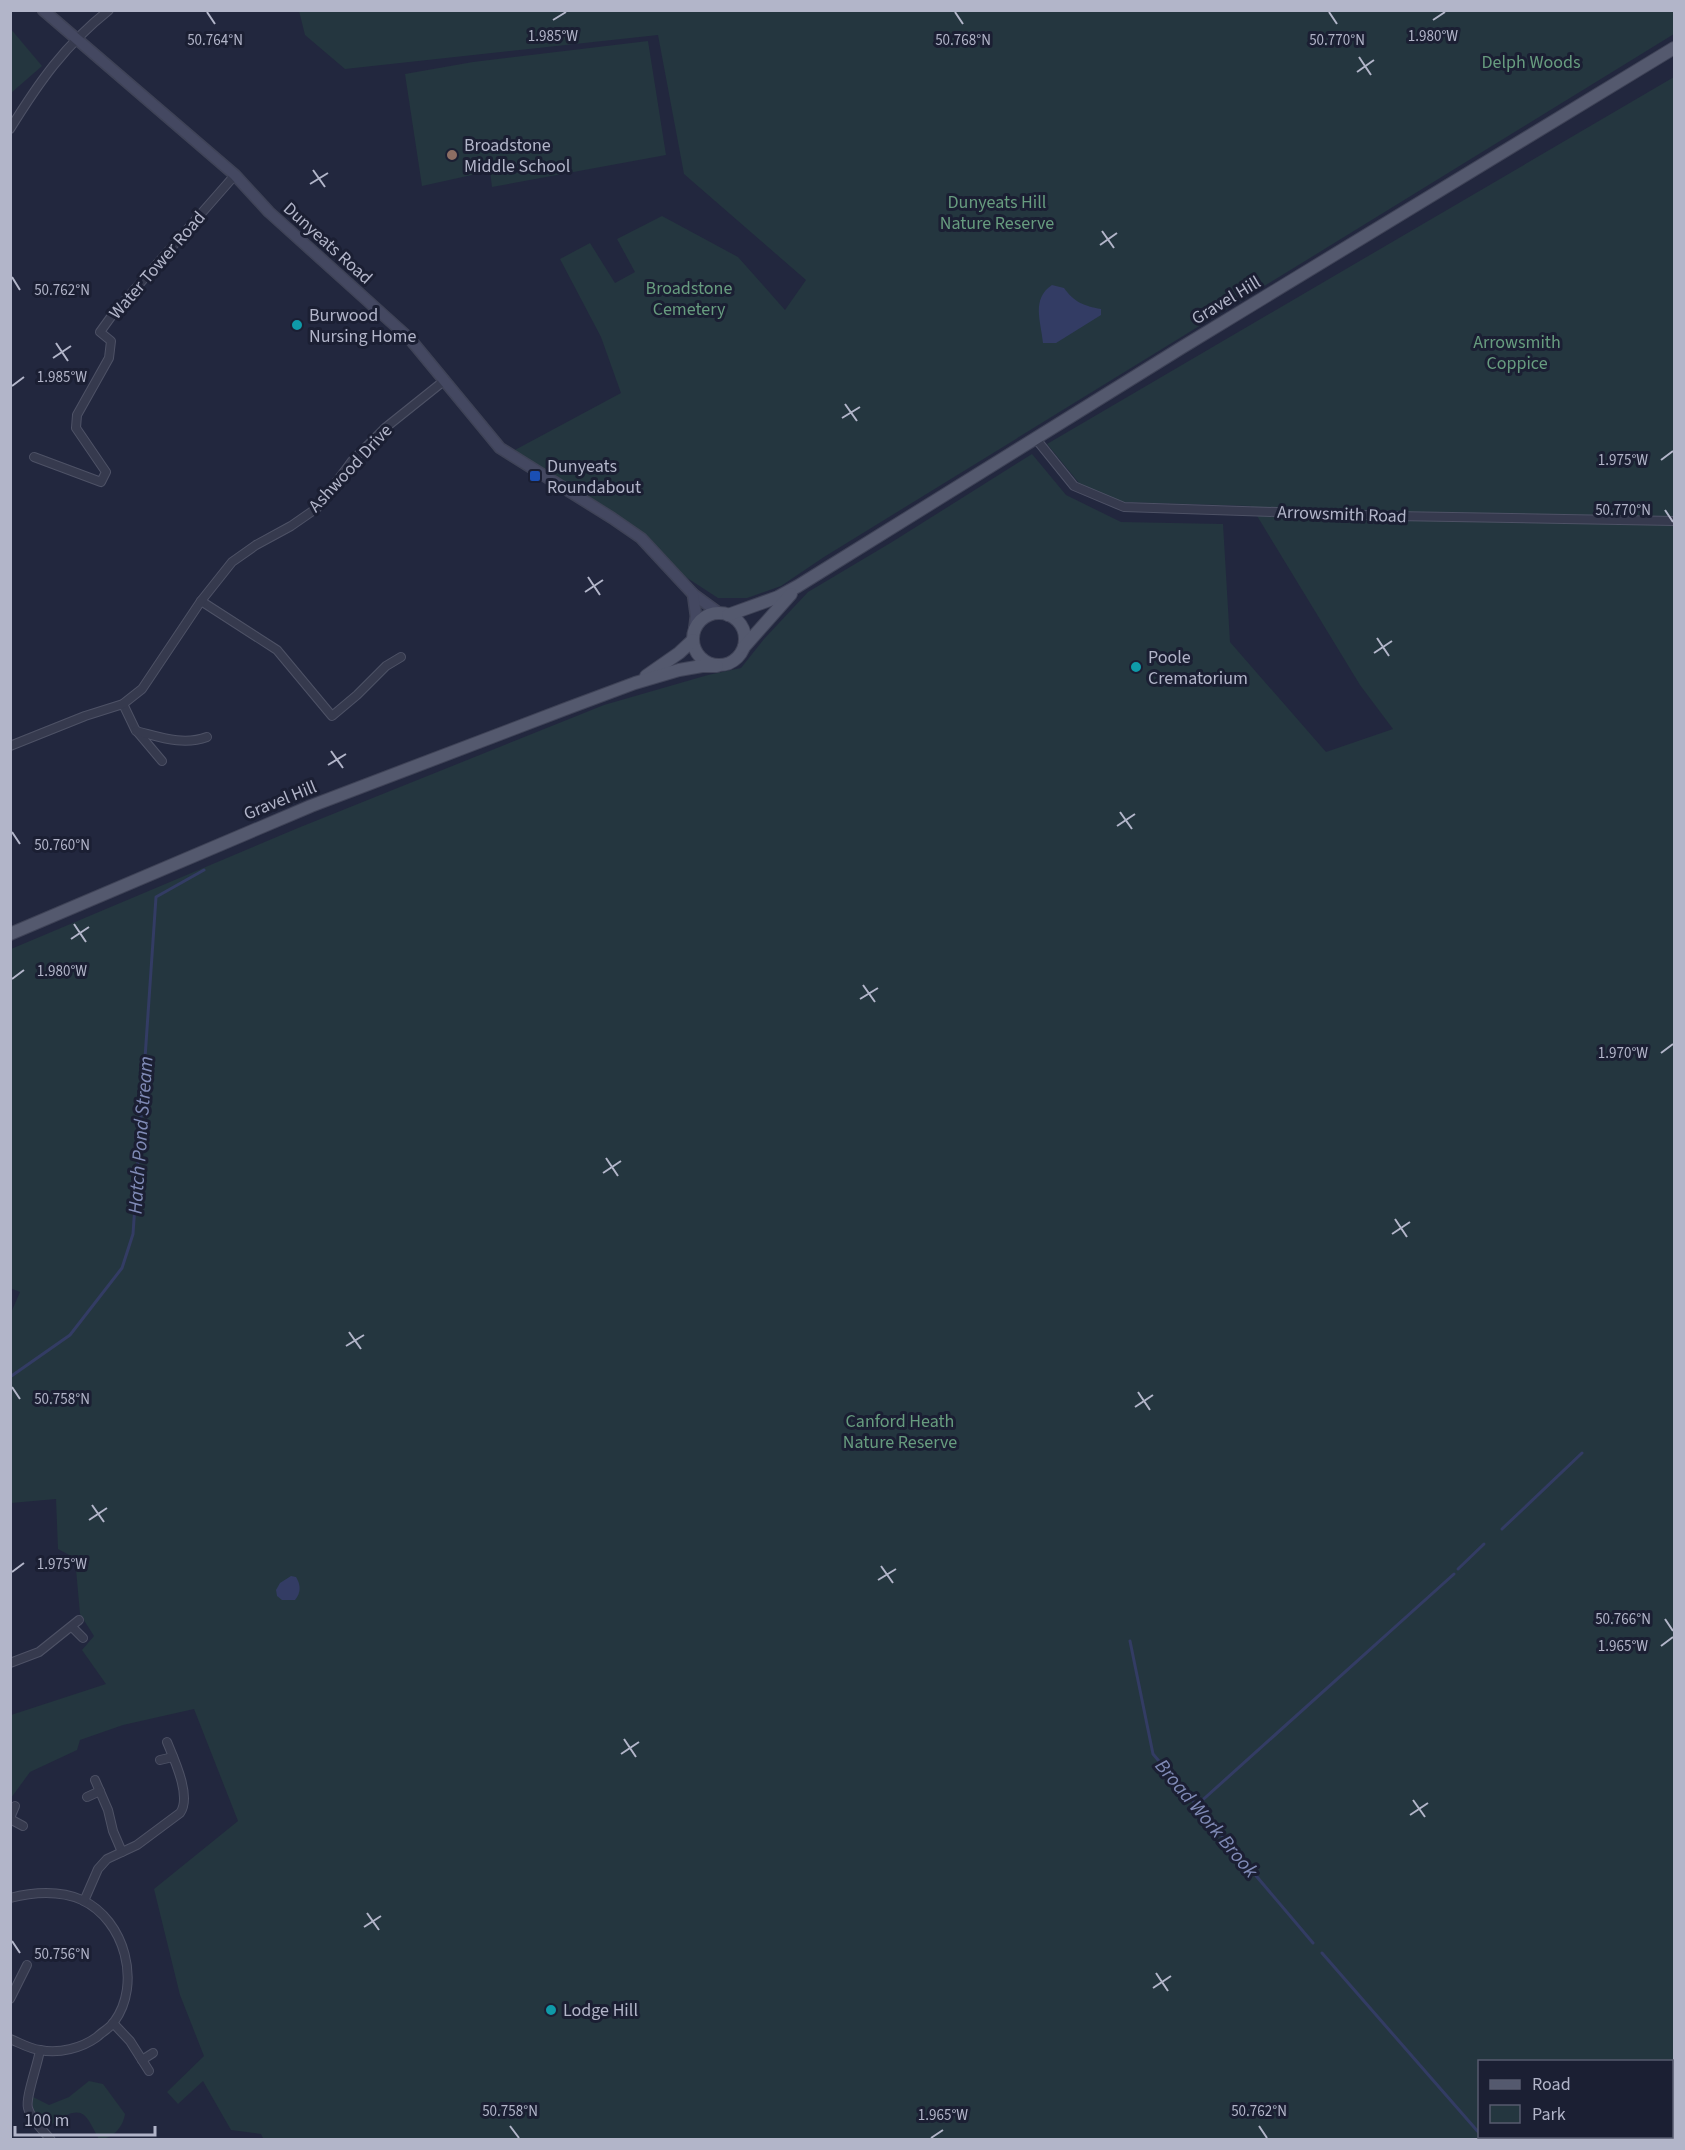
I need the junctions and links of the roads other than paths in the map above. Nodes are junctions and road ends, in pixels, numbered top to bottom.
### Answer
1 (43, 10) edge
2 (109, 10) edge
3 (75, 39) junction
4 (1674, 48) edge
5 (10, 129) edge
6 (235, 175) junction
7 (445, 380) junction
8 (1036, 439) junction
9 (34, 457) dead end
10 (1674, 521) edge
11 (798, 586) junction
12 (693, 594) junction
13 (201, 601) junction
14 (724, 614) junction
15 (693, 636) junction
16 (744, 647) junction
17 (401, 657) dead end
18 (717, 666) junction
19 (634, 683) junction
20 (123, 704) junction
21 (136, 731) junction
22 (207, 737) dead end
23 (10, 746) edge
24 (162, 761) dead end
25 (10, 934) edge
26 (79, 1620) dead end
27 (72, 1627) junction
28 (83, 1638) dead end
29 (10, 1663) edge
30 (167, 1742) dead end
31 (173, 1756) junction
32 (160, 1760) dead end
33 (95, 1780) dead end
34 (100, 1791) junction
35 (87, 1797) dead end
36 (15, 1806) dead end
37 (10, 1818) edge
38 (23, 1826) dead end
39 (122, 1852) junction
40 (10, 1898) edge
41 (84, 1901) junction
42 (27, 1965) dead end
43 (10, 1999) edge
44 (113, 2023) junction
45 (10, 2039) edge
46 (40, 2050) junction
47 (153, 2053) dead end
48 (142, 2060) junction
49 (149, 2071) dead end
50 (51, 2139) edge

1 - 3 street, Dunyeats Road
2 - 3 street
3 - 5 street
3 - 6 street, Dunyeats Road
4 - 8 main road, Gravel Hill
6 - 7 street, Dunyeats Road
6 - 9 street, Water Tower Road
7 - 12 street, Dunyeats Road
7 - 13 street, Ashwood Drive
8 - 10 street, Arrowsmith Road
8 - 11 main road, Gravel Hill
11 - 14 main road, Gravel Hill
11 - 16 main road, Gravel Hill
12 - 14 street, Dunyeats Road
12 - 15 street
13 - 17 street
13 - 20 street, Ashwood Drive
14 - 15 main road
14 - 16 main road
15 - 18 main road
15 - 19 main road, Gravel Hill
16 - 18 main road
18 - 19 main road, Gravel Hill
19 - 25 main road, Gravel Hill
20 - 21 street
20 - 23 street, Ashwood Drive
21 - 22 street
21 - 24 street
26 - 27 street
27 - 28 street
27 - 29 street
30 - 31 street
31 - 32 street
31 - 39 street
33 - 34 street
34 - 35 street
34 - 39 street
36 - 37 street
37 - 38 street
39 - 41 street
40 - 41 street
41 - 44 street
42 - 43 street
44 - 46 street
44 - 48 street
45 - 46 street
46 - 50 street
47 - 48 street
48 - 49 street

